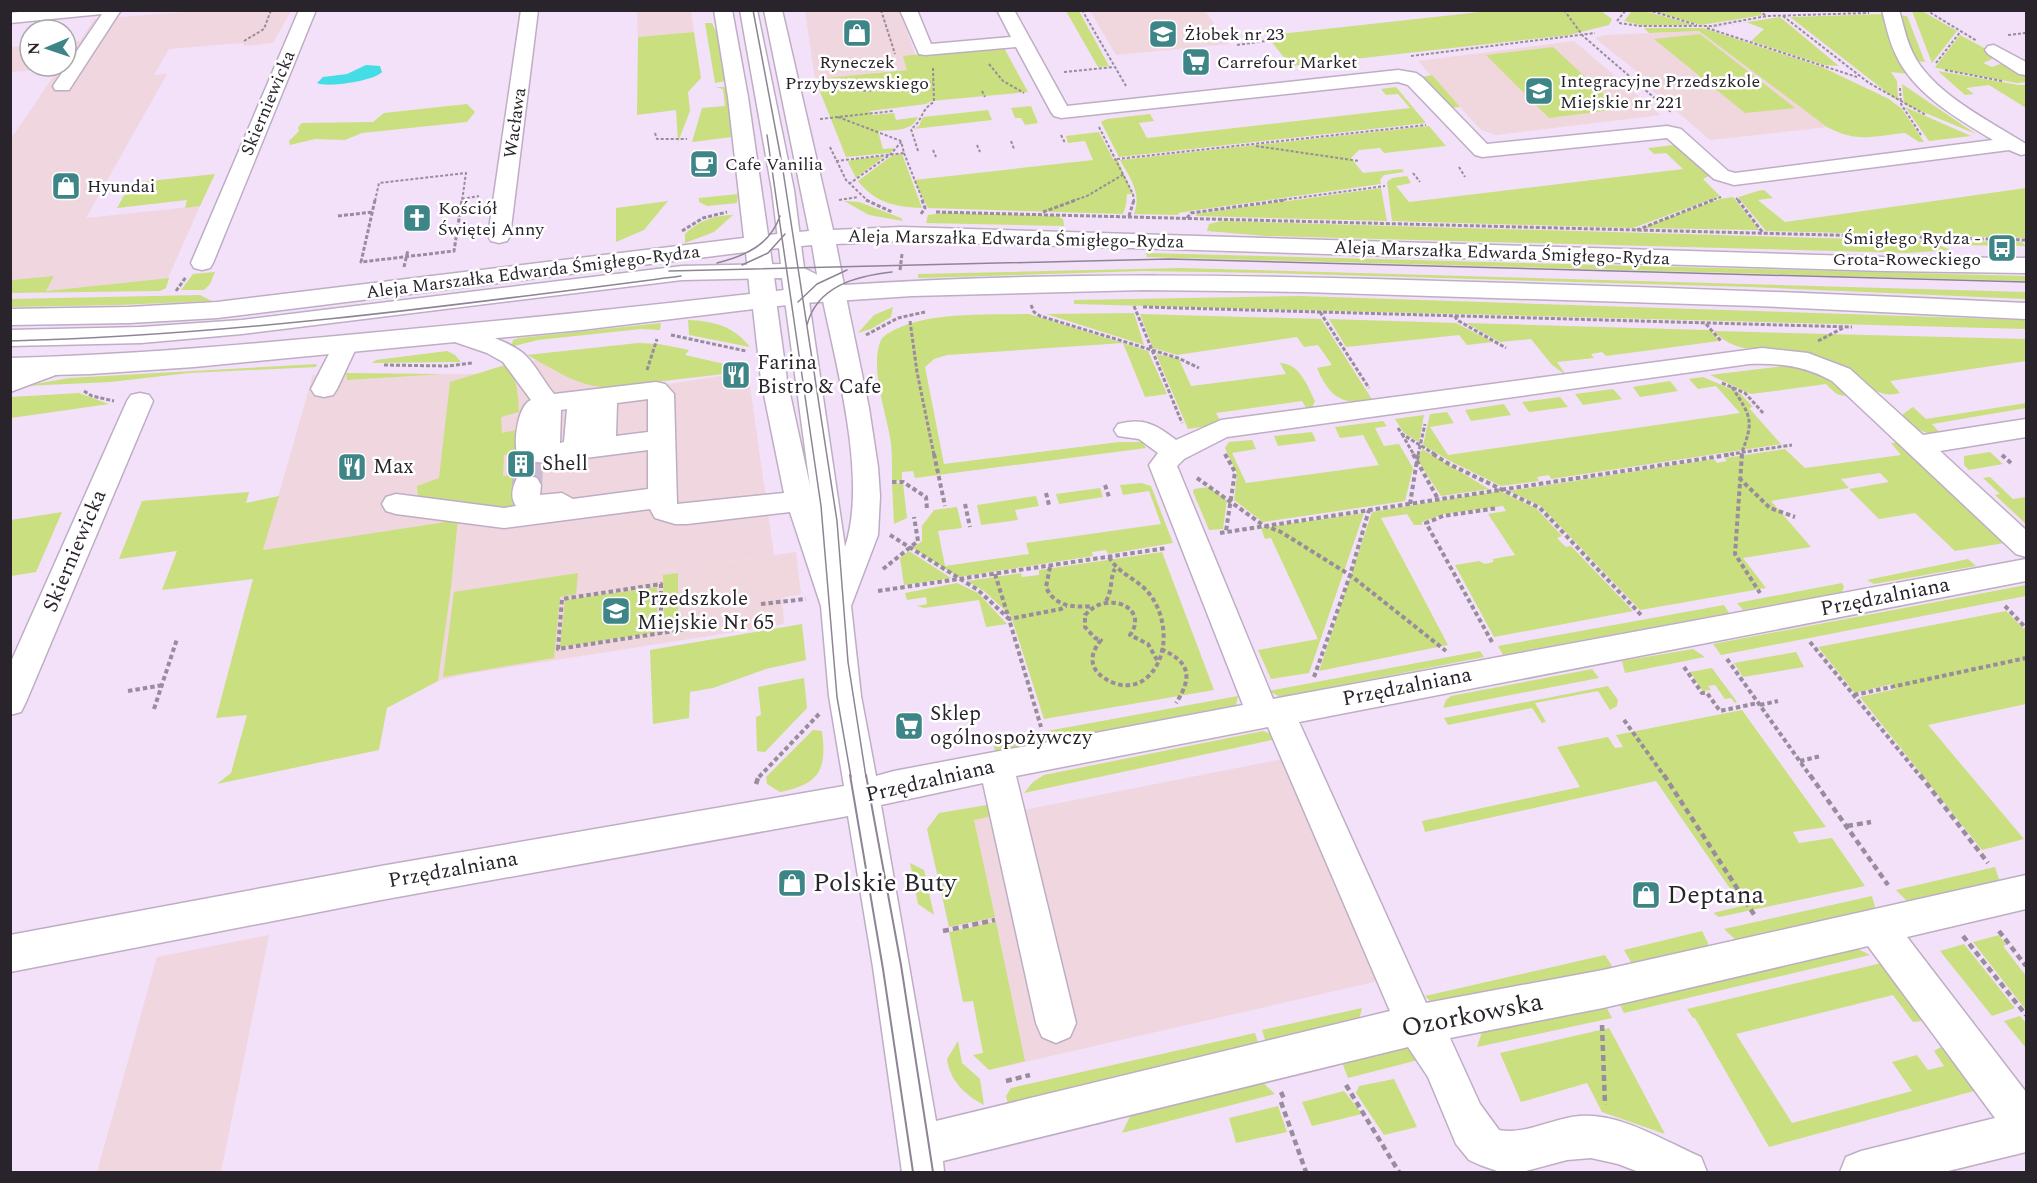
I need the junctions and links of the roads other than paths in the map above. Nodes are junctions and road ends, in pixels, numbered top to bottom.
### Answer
1 (96, 10) edge
2 (113, 10) edge
3 (308, 10) edge
4 (530, 10) edge
5 (723, 10) edge
6 (748, 10) edge
7 (773, 10) edge
8 (909, 10) edge
9 (1005, 10) edge
10 (1890, 12) edge
11 (12, 19) edge
12 (1022, 41) junction
13 (1994, 50) road end
14 (2026, 70) edge
15 (62, 86) dead end
16 (2020, 149) edge
17 (499, 236) dead end
18 (823, 237) junction
19 (789, 240) junction
20 (756, 244) junction
21 (202, 263) dead end
22 (2026, 265) edge
23 (760, 271) junction
24 (794, 283) junction
25 (833, 292) junction
26 (764, 300) junction
27 (2026, 311) edge
28 (10, 317) edge
29 (452, 333) junction
30 (10, 338) edge
31 (346, 344) junction
32 (10, 367) edge
33 (52, 367) junction
34 (328, 379) road end
35 (10, 384) edge
36 (601, 396) junction
37 (128, 401) road end
38 (2026, 428) edge
39 (1127, 430) dead end
40 (612, 445) junction
41 (1920, 445) junction
42 (529, 453) tunnel mouth
43 (1181, 462) junction
44 (527, 484) tunnel mouth
45 (662, 491) junction
46 (800, 501) junction
47 (396, 504) dead end
48 (2026, 546) edge
49 (2026, 570) edge
50 (823, 602) junction
51 (10, 702) edge
52 (1270, 713) junction
53 (996, 766) junction
54 (861, 796) junction
55 (2026, 892) edge
56 (1876, 927) junction
57 (13, 960) edge
58 (1056, 1023) dead end
59 (1416, 1025) junction
60 (2026, 1125) edge
61 (2026, 1131) edge
62 (921, 1159) edge
63 (1686, 1173) edge
64 (1861, 1173) edge

1 - 11 street
2 - 15 street
3 - 21 street, Skierniewicka
4 - 17 street, Wacława
5 - 20 main road
6 - 19 street
7 - 18 main road
8 - 12 street
9 - 12 street
10 - 16 street
12 - 16 street
13 - 14 street
18 - 19 main road, Aleja Marszałka Edwarda Śmigłego-Rydza
18 - 22 main road, Aleja Marszałka Edwarda Śmigłego-Rydza
18 - 24 street
18 - 25 main road
19 - 20 main road, Aleja Marszałka Edwarda Śmigłego-Rydza
19 - 24 street
20 - 23 main road
20 - 28 main road, Aleja Marszałka Edwarda Śmigłego-Rydza
23 - 24 street
23 - 26 main road
23 - 30 street
24 - 25 main road, Aleja Marszałka Edwarda Śmigłego-Rydza
24 - 26 main road, Aleja Marszałka Edwarda Śmigłego-Rydza
24 - 50 street
25 - 27 main road, Aleja Marszałka Edwarda Śmigłego-Rydza
25 - 50 street
26 - 29 main road, Aleja Marszałka Edwarda Śmigłego-Rydza
26 - 46 street
29 - 31 main road, Aleja Marszałka Edwarda Śmigłego-Rydza
29 - 36 street
31 - 33 main road, Aleja Marszałka Edwarda Śmigłego-Rydza
31 - 34 street
32 - 33 main road, Aleja Marszałka Edwarda Śmigłego-Rydza
33 - 35 street
36 - 40 street
36 - 40 street
36 - 40 street
36 - 42 street
37 - 51 street, Skierniewicka
38 - 41 street
39 - 43 street
40 - 45 street
41 - 43 street
41 - 48 street
43 - 52 street
44 - 45 street
45 - 46 street
45 - 47 street
46 - 50 street
49 - 52 street, Przędzalniana
50 - 54 street
52 - 53 street, Przędzalniana
52 - 59 street
53 - 54 street, Przędzalniana
53 - 58 street
54 - 57 street, Przędzalniana
54 - 62 street
55 - 56 street, Ozorkowska
56 - 59 street, Ozorkowska
56 - 60 street
59 - 62 street, Ozorkowska
59 - 63 street
61 - 64 street

